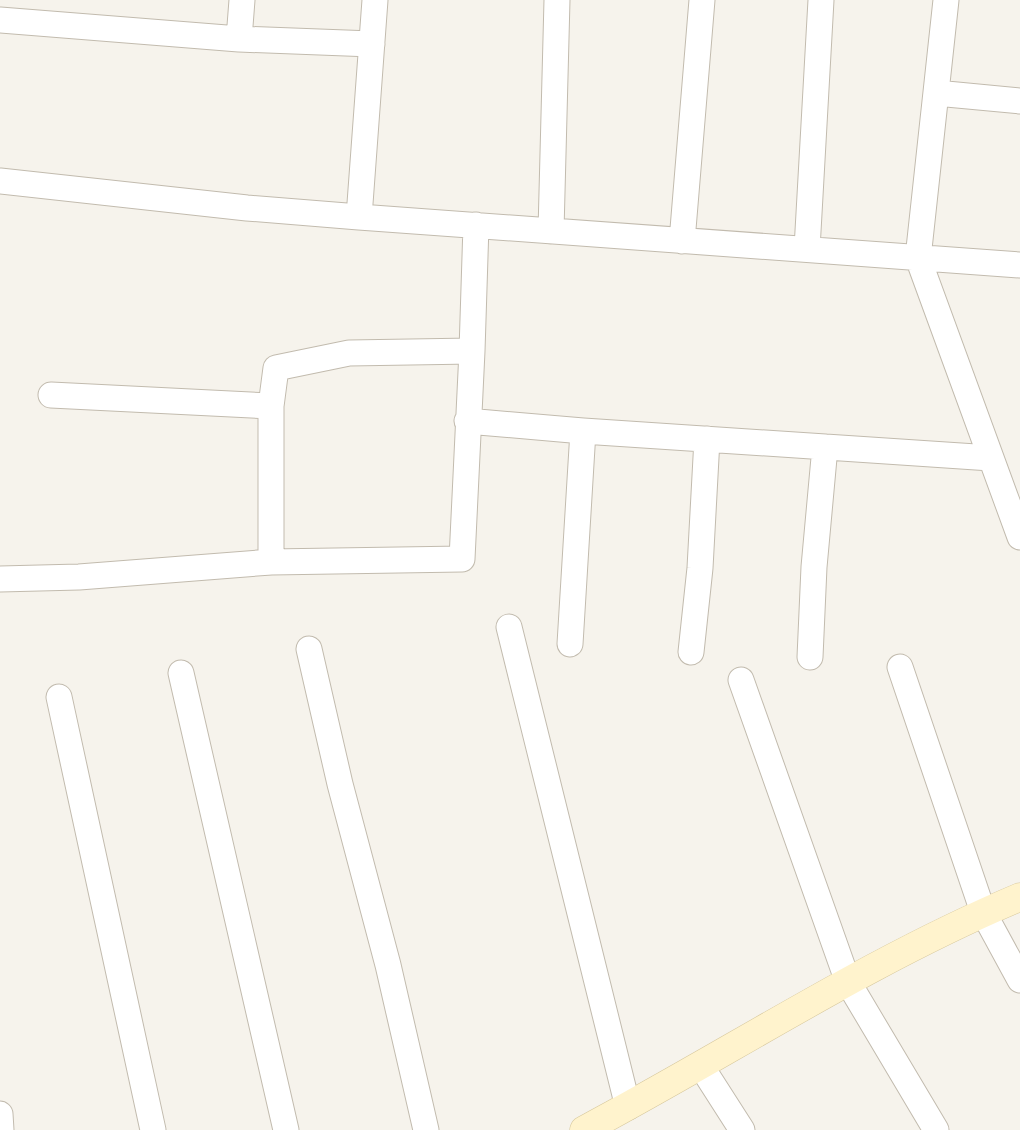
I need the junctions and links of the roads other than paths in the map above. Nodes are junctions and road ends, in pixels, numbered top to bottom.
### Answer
1 (242, 0) edge
2 (375, 0) edge
3 (557, 0) edge
4 (702, 0) edge
5 (821, 0) edge
6 (946, 0) edge
7 (0, 20) edge
8 (239, 39) junction
9 (372, 44) junction
10 (936, 93) junction
11 (1020, 101) edge
12 (0, 181) edge
13 (359, 217) junction
14 (476, 225) junction
15 (551, 231) junction
16 (682, 240) junction
17 (806, 249) junction
18 (918, 258) junction
19 (1020, 265) edge
20 (472, 351) junction
21 (51, 395) dead end
22 (272, 406) junction
23 (467, 421) junction
24 (583, 431) junction
25 (707, 440) junction
26 (825, 448) junction
27 (991, 458) junction
28 (1020, 537) edge
29 (272, 562) junction
30 (0, 579) edge
31 (509, 627) dead end
32 (570, 644) dead end
33 (310, 649) dead end
34 (691, 652) dead end
35 (810, 657) dead end
36 (900, 667) dead end
37 (181, 673) dead end
38 (741, 680) dead end
39 (59, 697) dead end
40 (1020, 897) edge
41 (983, 912) junction
42 (1020, 980) edge
43 (848, 982) junction
44 (701, 1066) junction
45 (628, 1107) junction
46 (0, 1114) edge
47 (1, 1130) edge
48 (153, 1130) edge
49 (286, 1130) edge
50 (426, 1130) edge
51 (584, 1130) edge
52 (742, 1130) edge
53 (936, 1130) edge

1 - 8 street
2 - 9 street
3 - 15 street
4 - 16 street
5 - 17 street
6 - 10 street
7 - 8 street
8 - 9 street
9 - 13 street
10 - 11 street
10 - 18 street
12 - 13 street
13 - 14 street
14 - 15 street
14 - 20 street
15 - 16 street
16 - 17 street
17 - 18 street
18 - 19 street
18 - 27 street
20 - 22 street
20 - 23 street
21 - 22 street
22 - 29 street
23 - 24 street
23 - 29 street
24 - 25 street
24 - 32 street
25 - 26 street
25 - 34 street
26 - 27 street
26 - 35 street
27 - 28 street
29 - 30 street
31 - 45 street
33 - 50 street
36 - 41 street
37 - 49 street
38 - 43 street
39 - 48 street
40 - 41 street
41 - 42 street
41 - 43 street
43 - 44 street
43 - 53 street
44 - 45 street
44 - 52 street
45 - 51 street
46 - 47 street

